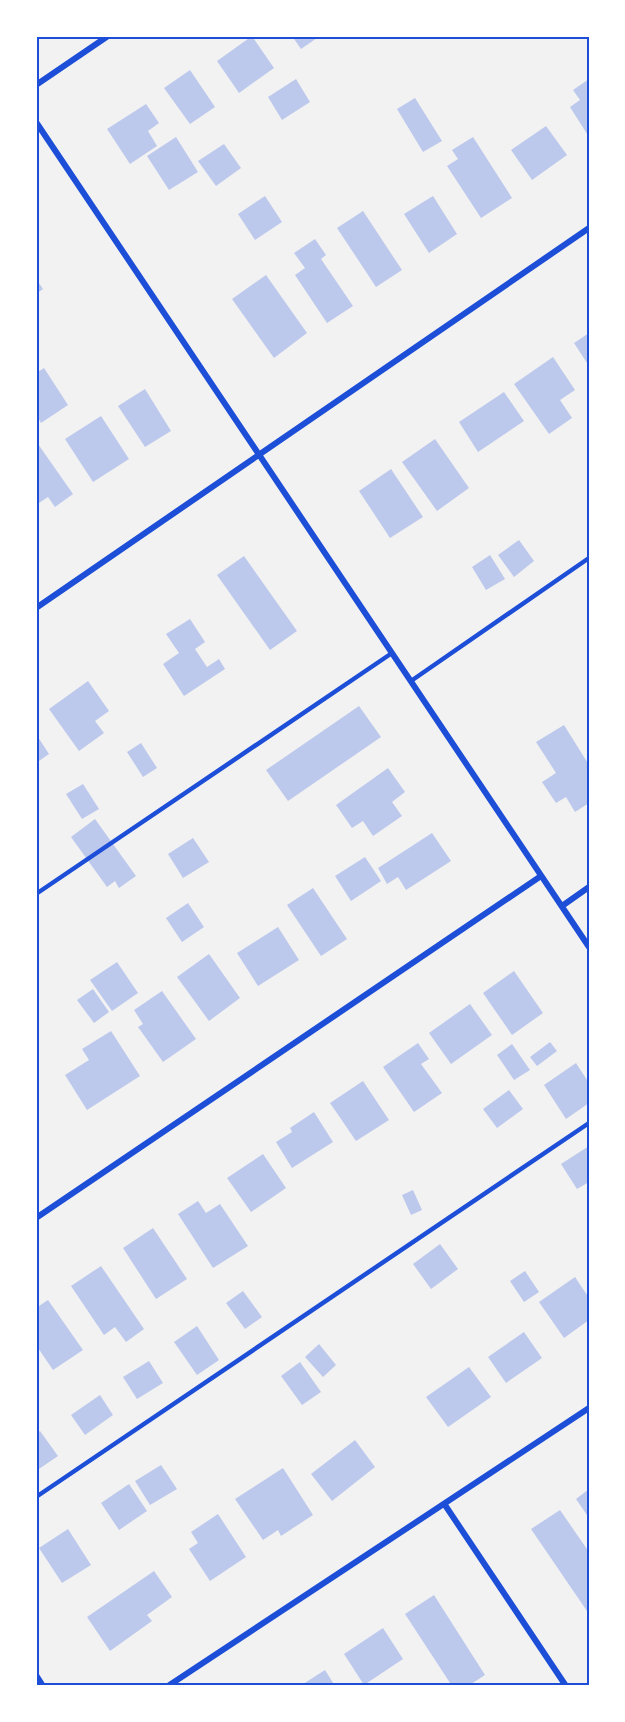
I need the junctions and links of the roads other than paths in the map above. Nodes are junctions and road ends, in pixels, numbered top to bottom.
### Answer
1 (108, 36) edge
2 (36, 86) edge
3 (36, 122) edge
4 (589, 228) edge
5 (260, 454) junction
6 (589, 558) edge
7 (36, 608) edge
8 (392, 653) junction
9 (411, 681) junction
10 (541, 876) junction
11 (589, 887) edge
12 (36, 894) edge
13 (562, 906) junction
14 (589, 947) edge
15 (589, 1123) edge
16 (36, 1218) edge
17 (589, 1408) edge
18 (36, 1497) edge
19 (445, 1505) junction
20 (36, 1675) edge
21 (43, 1686) edge
22 (168, 1686) edge
23 (566, 1686) edge

1 - 2 street
3 - 5 street
4 - 5 street
5 - 7 street
5 - 8 street
6 - 9 lane
8 - 9 street
8 - 12 lane
9 - 10 street
10 - 13 street
10 - 16 street
11 - 13 street
13 - 14 street
15 - 18 lane
17 - 19 street
19 - 22 street
19 - 23 street
20 - 21 street

